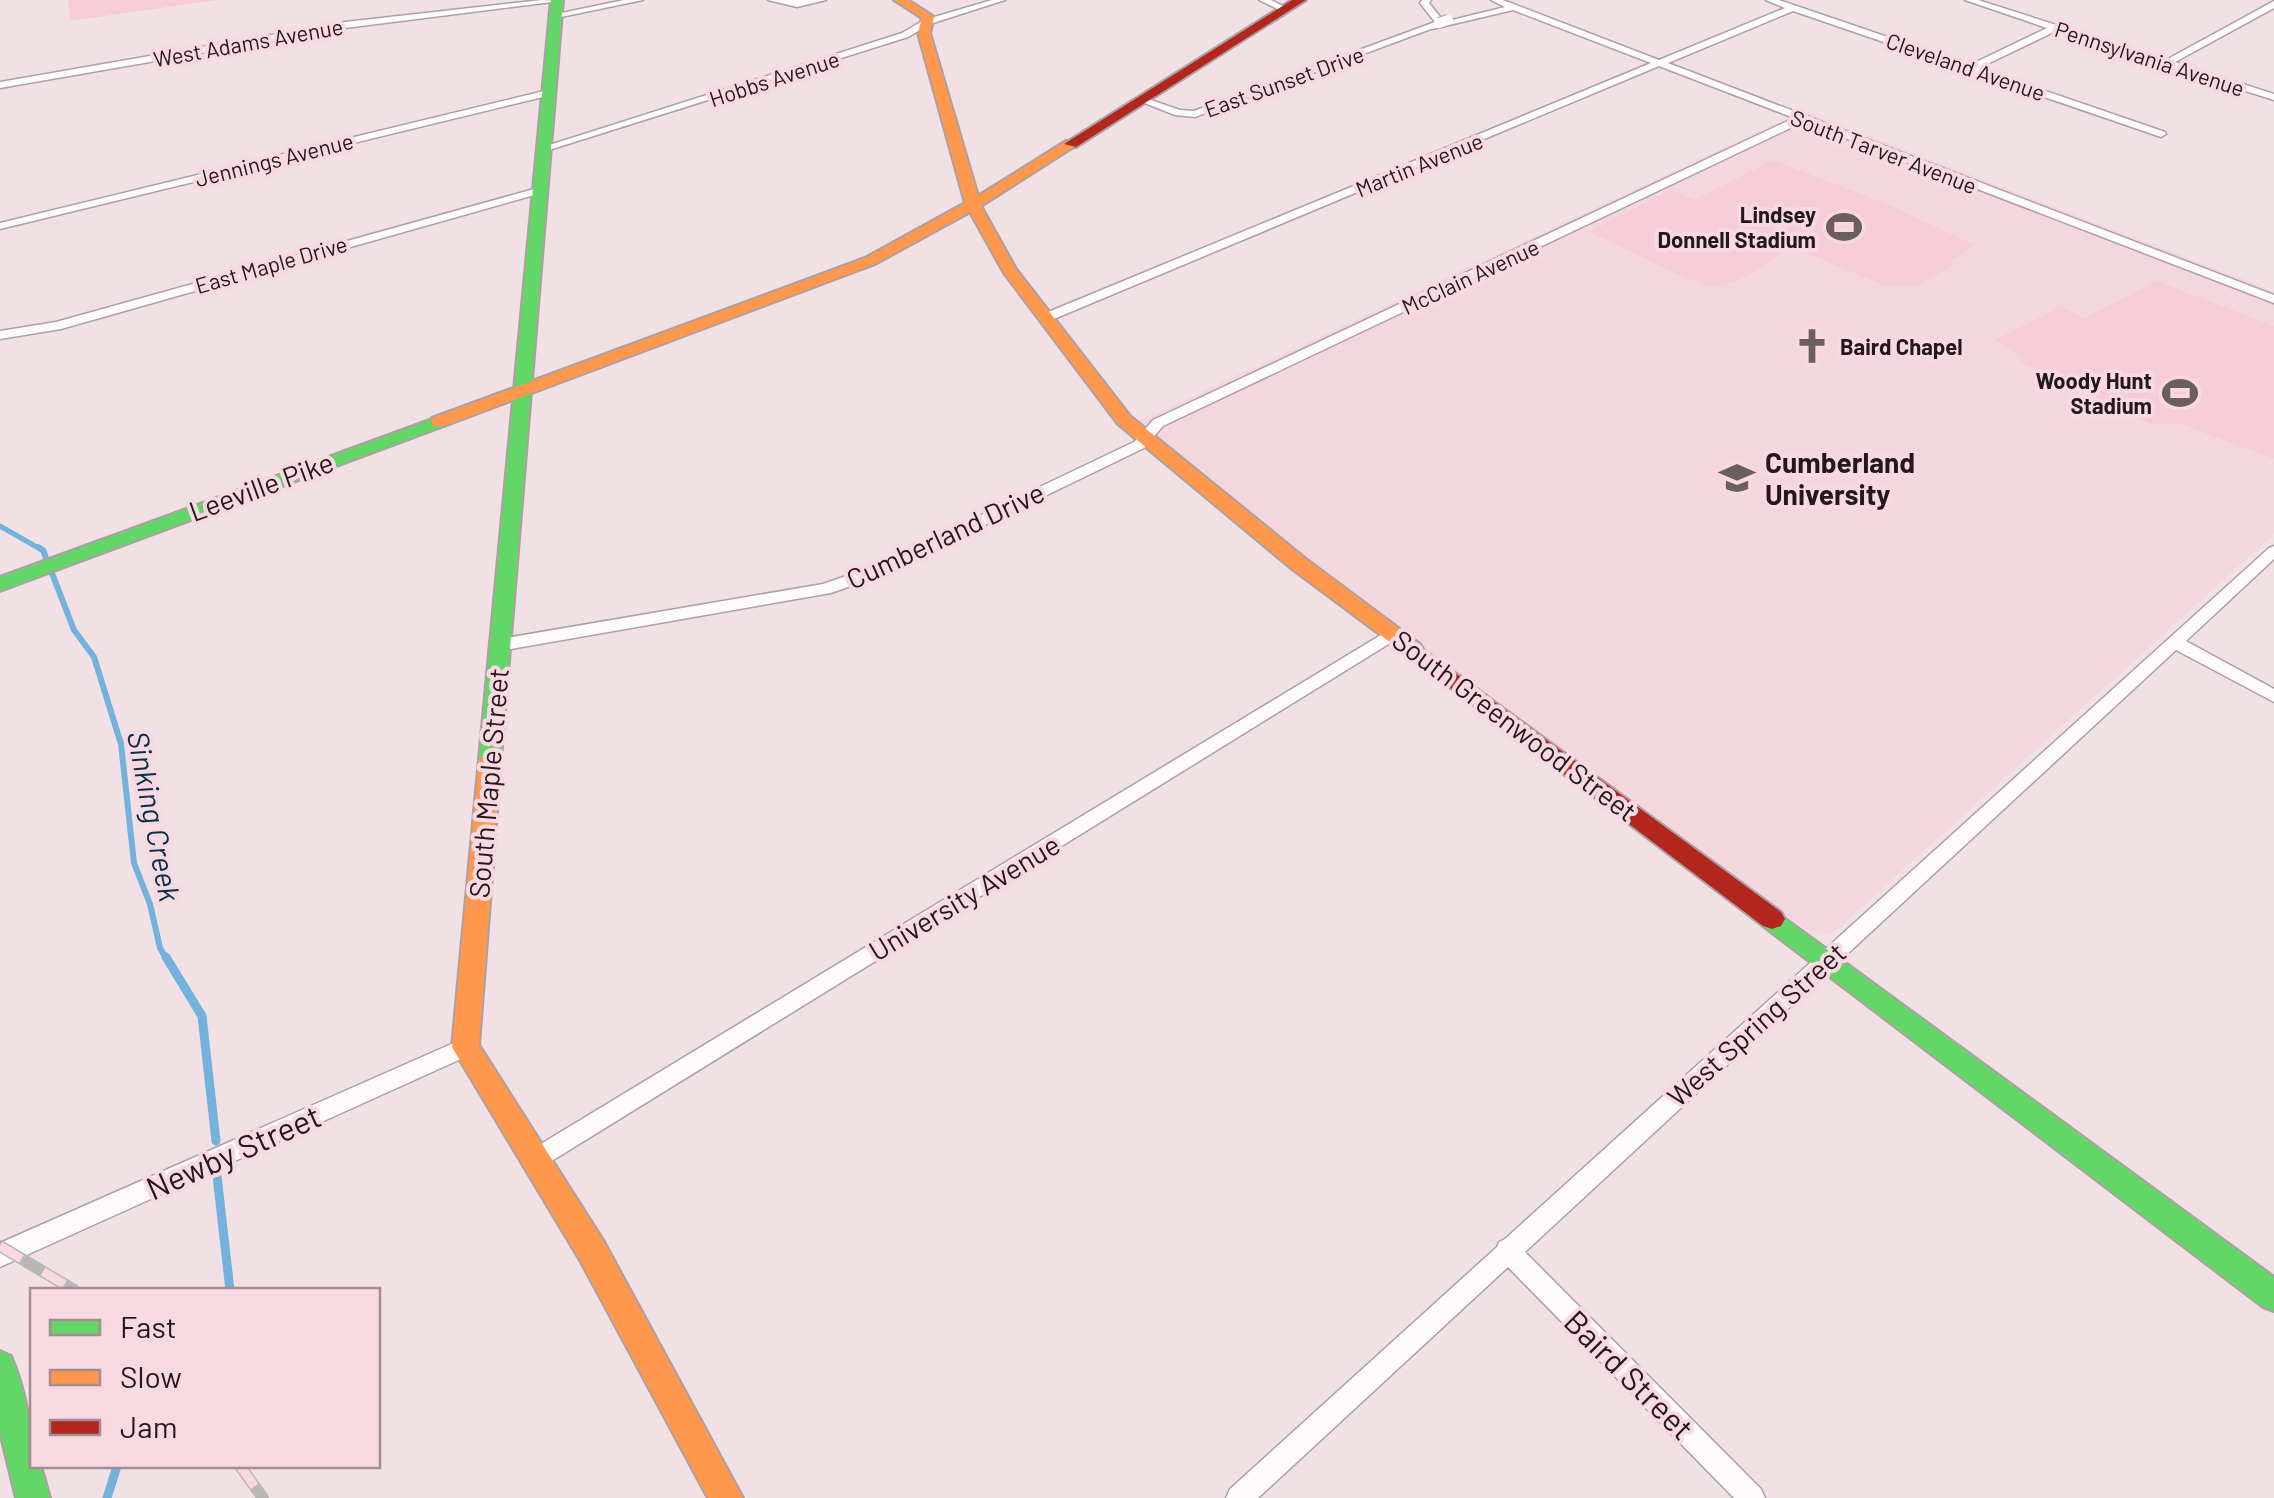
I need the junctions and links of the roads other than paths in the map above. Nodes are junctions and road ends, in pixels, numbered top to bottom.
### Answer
1 (639, 0) edge
2 (772, 0) edge
3 (822, 0) edge
4 (900, 0) edge
5 (1000, 0) edge
6 (1427, 0) edge
7 (1486, 0) edge
8 (1495, 0) edge
9 (1770, 0) edge
10 (1968, 0) edge
11 (1283, 3) edge
12 (2274, 4) edge
13 (556, 5) edge
14 (1514, 7) junction
15 (1792, 8) junction
16 (927, 22) junction
17 (1445, 22) junction
18 (2054, 28) junction
19 (2167, 63) junction
20 (1660, 64) junction
21 (1972, 68) junction
22 (0, 84) edge
23 (548, 93) junction
24 (2274, 97) edge
25 (1142, 100) junction
26 (1802, 118) junction
27 (2161, 134) dead end
28 (545, 148) junction
29 (541, 190) junction
30 (973, 205) junction
31 (0, 226) edge
32 (2274, 299) edge
33 (1045, 318) junction
34 (0, 335) edge
35 (523, 392) junction
36 (1144, 440) junction
37 (2274, 552) edge
38 (6, 581) edge
39 (1394, 633) junction
40 (2174, 642) junction
41 (500, 645) junction
42 (2274, 696) edge
43 (1826, 960) junction
44 (465, 1047) junction
45 (534, 1160) junction
46 (1507, 1250) junction
47 (0, 1255) edge
48 (2274, 1296) edge
49 (0, 1367) edge
50 (32, 1498) edge
51 (726, 1498) edge
52 (1239, 1498) edge
53 (1752, 1498) edge

1 - 13 street, West Adams Avenue
2 - 3 street
4 - 16 street
5 - 16 street, Hobbs Avenue
6 - 17 street
7 - 17 street, East Sunset Drive
8 - 14 street, South Tarver Avenue
9 - 15 street, Cleveland Avenue
10 - 18 street, Pennsylvania Avenue
11 - 25 street, Leeville Pike
12 - 19 street
13 - 22 street, West Adams Avenue
13 - 23 street, South Maple Street
14 - 17 street, East Sunset Drive
14 - 20 street, South Tarver Avenue
15 - 20 street, Martin Avenue
15 - 21 street, Cleveland Avenue
16 - 28 street, Hobbs Avenue
16 - 30 street, South Greenwood Street
17 - 25 street, East Sunset Drive
18 - 19 street, Pennsylvania Avenue
18 - 21 street
19 - 24 street, Pennsylvania Avenue
20 - 26 street, South Tarver Avenue
20 - 33 street, Martin Avenue
21 - 27 street, Cleveland Avenue
23 - 28 street, South Maple Street
23 - 31 street, Jennings Avenue
25 - 30 street, Leeville Pike
26 - 32 street, South Tarver Avenue
26 - 36 street, McClain Avenue
28 - 29 street, South Maple Street
29 - 34 street, East Maple Drive
29 - 35 street, South Maple Street
30 - 33 street, South Greenwood Street
30 - 35 street, Leeville Pike
33 - 36 street, South Greenwood Street
35 - 38 street, Leeville Pike
35 - 41 street, South Maple Street
36 - 39 street, South Greenwood Street
36 - 41 street, Cumberland Drive
37 - 40 street, West Spring Street
39 - 43 street, South Greenwood Street
39 - 45 street, University Avenue
40 - 42 street
40 - 43 street, West Spring Street
41 - 44 street, South Maple Street
43 - 46 street, West Spring Street
43 - 48 street, South Greenwood Street
44 - 45 street
44 - 47 street, Newby Street
45 - 51 street
46 - 52 street, West Spring Street
46 - 53 street, Baird Street
49 - 50 street

